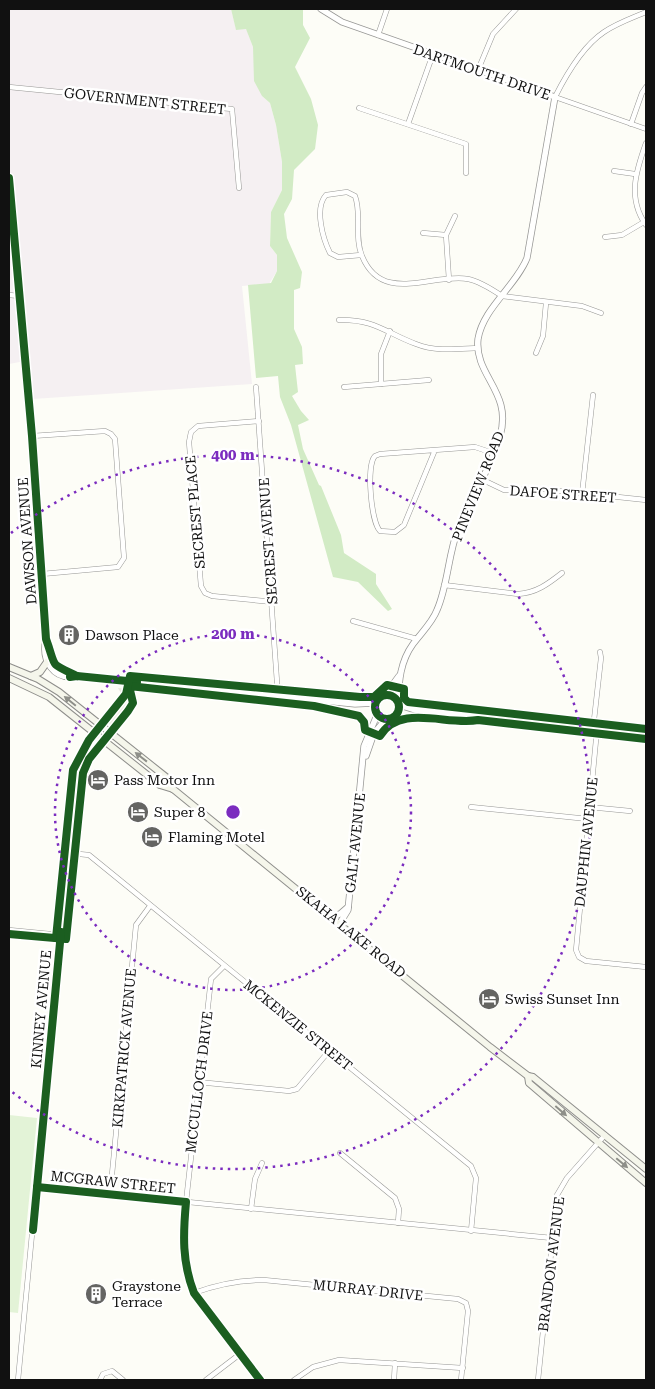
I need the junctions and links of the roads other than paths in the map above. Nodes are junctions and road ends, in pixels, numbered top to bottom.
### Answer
1 (321, 9) edge
2 (387, 9) edge
3 (512, 10) edge
4 (646, 12) edge
5 (378, 34) junction
6 (433, 54) junction
7 (478, 70) junction
8 (646, 87) edge
9 (9, 88) edge
10 (555, 97) junction
11 (359, 108) dead end
12 (408, 124) junction
13 (631, 124) junction
14 (646, 129) edge
15 (646, 143) edge
16 (614, 171) dead end
17 (466, 173) dead end
18 (635, 174) junction
19 (9, 178) edge
20 (239, 188) dead end
21 (455, 216) dead end
22 (645, 224) edge
23 (424, 233) dead end
24 (446, 235) junction
25 (605, 237) dead end
26 (361, 255) junction
27 (449, 280) junction
28 (9, 295) edge
29 (19, 296) junction
30 (502, 296) junction
31 (546, 303) junction
32 (601, 313) dead end
33 (339, 320) dead end
34 (390, 331) junction
35 (478, 348) junction
36 (536, 354) dead end
37 (429, 380) dead end
38 (381, 384) junction
39 (256, 387) dead end
40 (344, 387) dead end
41 (593, 395) dead end
42 (259, 421) junction
43 (32, 436) junction
44 (435, 450) junction
45 (493, 453) junction
46 (481, 479) junction
47 (582, 494) junction
48 (646, 500) edge
49 (562, 573) dead end
50 (42, 574) junction
51 (444, 585) junction
52 (273, 602) junction
53 (353, 621) dead end
54 (417, 639) junction
55 (600, 652) dead end
56 (49, 663) junction
57 (9, 667) edge
58 (400, 674) junction
59 (31, 676) junction
60 (9, 678) edge
61 (385, 695) junction
62 (278, 696) junction
63 (375, 703) junction
64 (399, 703) junction
65 (355, 704) junction
66 (415, 710) junction
67 (377, 714) junction
68 (397, 714) junction
69 (386, 719) junction
70 (596, 729) junction
71 (106, 730) junction
72 (646, 734) edge
73 (99, 737) junction
74 (364, 760) junction
75 (173, 789) junction
76 (471, 807) dead end
77 (589, 807) junction
78 (630, 811) dead end
79 (588, 819) junction
80 (68, 853) junction
81 (150, 906) junction
82 (348, 907) junction
83 (332, 916) junction
84 (340, 923) junction
85 (9, 930) edge
86 (61, 935) junction
87 (224, 966) junction
88 (646, 967) edge
89 (329, 1050) junction
90 (528, 1076) junction
91 (198, 1082) junction
92 (605, 1135) junction
93 (598, 1143) junction
94 (340, 1153) dead end
95 (262, 1163) dead end
96 (646, 1168) edge
97 (646, 1183) edge
98 (37, 1187) junction
99 (110, 1194) junction
100 (186, 1202) junction
101 (251, 1209) junction
102 (398, 1223) junction
103 (471, 1231) junction
104 (552, 1238) junction
105 (194, 1293) junction
106 (240, 1354) junction
107 (395, 1364) junction
108 (463, 1368) junction
109 (18, 1380) edge
110 (100, 1380) edge
111 (123, 1380) edge
112 (206, 1380) edge
113 (260, 1380) edge
114 (294, 1380) edge
115 (394, 1380) edge
116 (461, 1380) edge
117 (538, 1380) edge

1 - 5 street, DARTMOUTH DRIVE
2 - 5 street
3 - 7 street
4 - 10 street
5 - 6 street, DARTMOUTH DRIVE
6 - 7 street, DARTMOUTH DRIVE
6 - 12 street
7 - 10 street, DARTMOUTH DRIVE
8 - 13 street
9 - 20 street, GOVERNMENT STREET
10 - 13 street, DARTMOUTH DRIVE
10 - 30 street
11 - 12 street
12 - 17 street
13 - 14 street, DARTMOUTH DRIVE
15 - 18 street
16 - 18 street
18 - 22 street
19 - 29 street, DAWSON AVENUE
21 - 24 street
22 - 25 street
23 - 24 street
24 - 27 street
26 - 26 street
26 - 27 street
27 - 30 street
28 - 29 street
29 - 43 street, DAWSON AVENUE
30 - 31 street
30 - 35 street
31 - 32 street
31 - 36 street
33 - 34 street
34 - 35 street
34 - 38 street
35 - 45 street, PINEVIEW ROAD
37 - 38 street
38 - 40 street
39 - 42 street, SECREST AVENUE
41 - 47 street
42 - 52 street, SECREST AVENUE
42 - 52 street, SECREST PLACE
43 - 50 street, DAWSON AVENUE
43 - 50 street
44 - 44 street
44 - 45 street
45 - 46 street, PINEVIEW ROAD
46 - 47 street, DAFOE STREET
46 - 51 street, PINEVIEW ROAD
47 - 48 street, DAFOE STREET
49 - 51 street
50 - 56 street, DAWSON AVENUE
51 - 54 street, PINEVIEW ROAD
52 - 62 street, SECREST AVENUE
53 - 54 street
54 - 58 street, PINEVIEW ROAD
55 - 70 street, DAUPHIN AVENUE
56 - 59 main road
56 - 62 street
57 - 59 main road, SKAHA LAKE ROAD
58 - 61 street, PINEVIEW ROAD
58 - 64 street, PINEVIEW ROAD
71 -> 59 main road, SKAHA LAKE ROAD
60 - 73 main road, SKAHA LAKE ROAD
61 - 63 street
61 - 64 street
62 - 65 street
63 - 65 street
63 - 67 street
64 - 66 street
64 - 68 street
65 - 67 street
66 - 68 street
66 - 70 street
67 - 69 street
67 - 74 street, GALT AVENUE
68 - 69 street
69 - 74 street, GALT AVENUE
70 - 72 street
70 - 77 street, DAUPHIN AVENUE
71 - 73 street, KINNEY AVENUE
75 -> 71 main road, SKAHA LAKE ROAD
73 - 75 main road, SKAHA LAKE ROAD
73 - 80 street, KINNEY AVENUE
74 - 82 street, GALT AVENUE
75 - 83 main road, SKAHA LAKE ROAD
76 - 79 street
77 - 78 street
77 - 79 street, DAUPHIN AVENUE
79 - 88 street, DAUPHIN AVENUE
80 - 81 street, MCKENZIE STREET
80 - 86 street, KINNEY AVENUE
81 - 87 street, MCKENZIE STREET
81 - 99 street, KIRKPATRICK AVENUE
82 - 83 street
82 - 84 street, GALT AVENUE
83 - 84 main road, SKAHA LAKE ROAD
84 - 90 main road, SKAHA LAKE ROAD
85 - 86 street
86 - 98 street, KINNEY AVENUE
87 - 89 street, MCKENZIE STREET
87 - 91 street, MCCULLOCH DRIVE
89 - 91 street
89 - 103 street, MCKENZIE STREET
90 - 92 main road, SKAHA LAKE ROAD
90 -> 93 main road, SKAHA LAKE ROAD
91 - 100 street, MCCULLOCH DRIVE
92 - 93 street, BRANDON AVENUE
92 - 96 main road, SKAHA LAKE ROAD
93 -> 97 main road, SKAHA LAKE ROAD
93 - 104 street, BRANDON AVENUE
94 - 102 street
95 - 101 street
98 - 99 street, MCGRAW STREET
98 - 109 street, KINNEY AVENUE
99 - 100 street, MCGRAW STREET
100 - 101 street, MCGRAW STREET
100 - 105 street, MCCULLOCH DRIVE
101 - 102 street, MCGRAW STREET
102 - 103 street, MCGRAW STREET
103 - 104 street, MCGRAW STREET
104 - 117 street, BRANDON AVENUE
105 - 106 street, MCCULLOCH DRIVE
105 - 108 street, MURRAY DRIVE
106 - 112 street
106 - 113 street, MCCULLOCH DRIVE
107 - 108 street
107 - 114 street
107 - 115 street
108 - 116 street, MURRAY DRIVE
110 - 111 street

